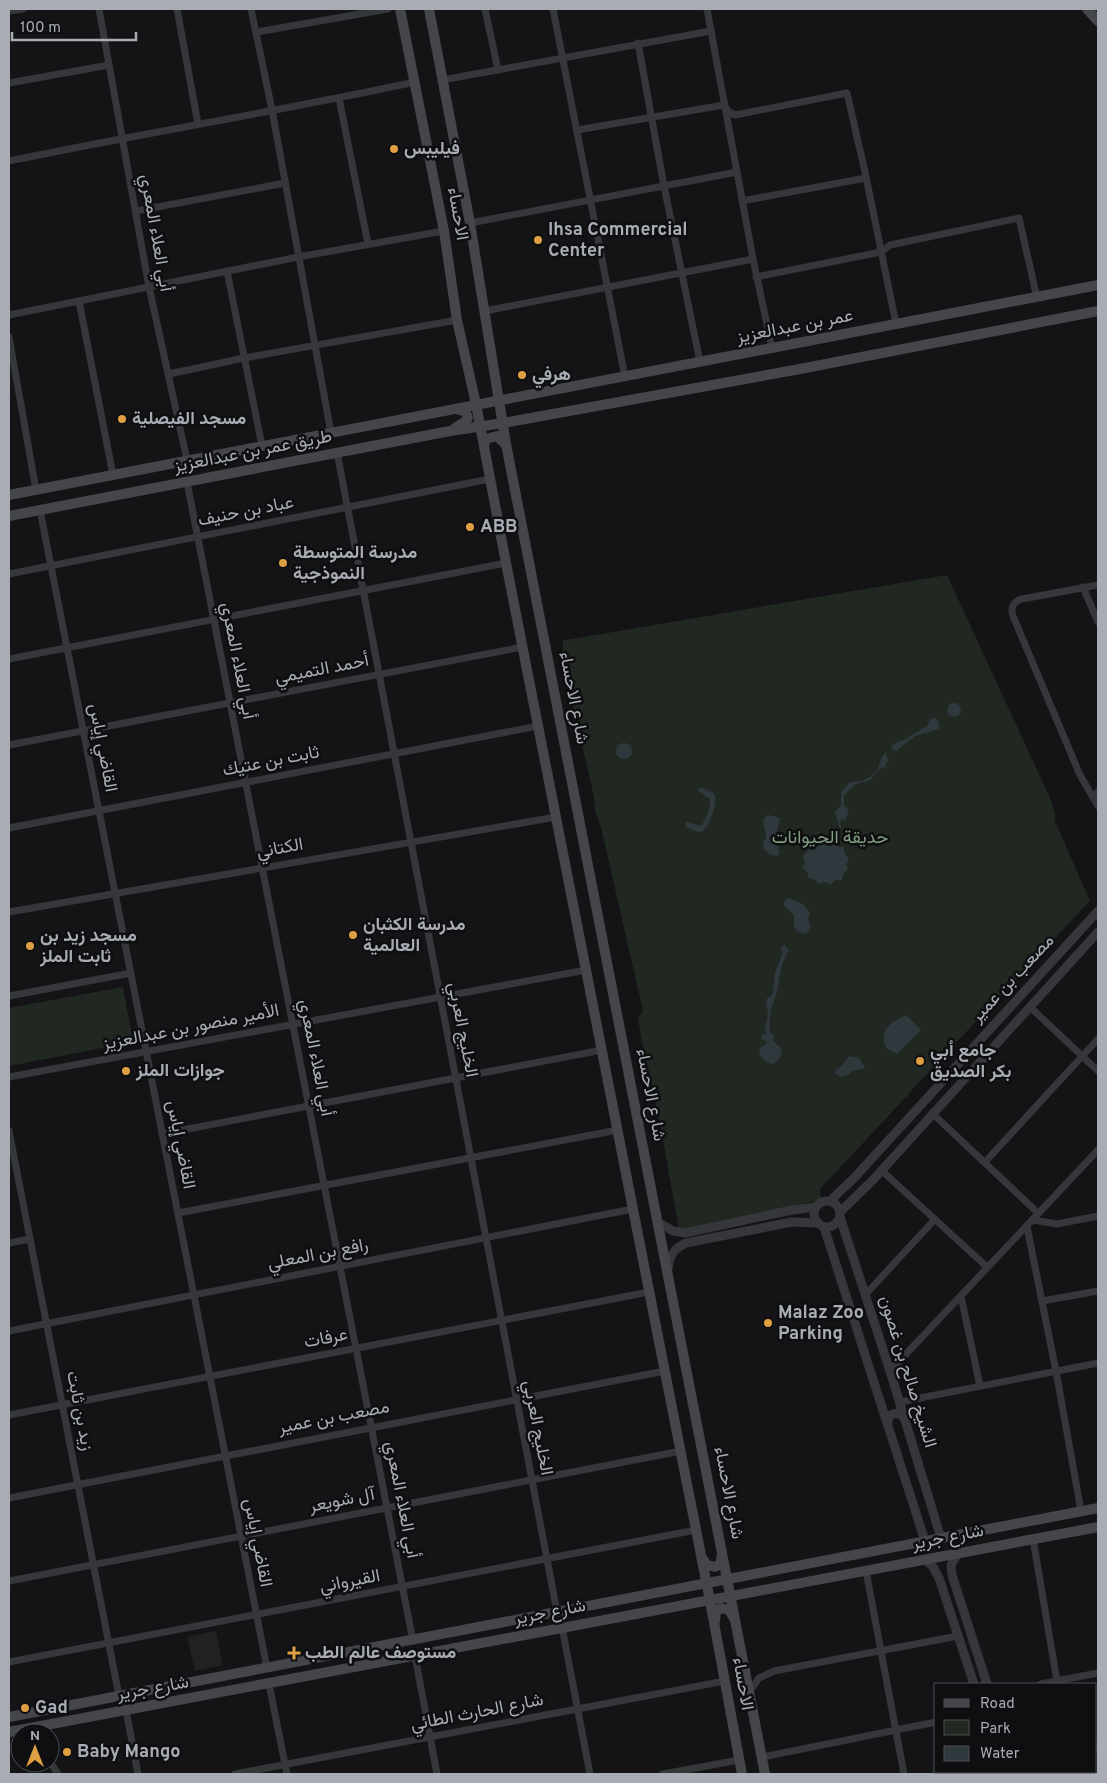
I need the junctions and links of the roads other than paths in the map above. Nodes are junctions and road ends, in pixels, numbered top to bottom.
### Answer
1 (23, 9) edge
2 (99, 9) edge
3 (176, 9) edge
4 (251, 9) edge
5 (388, 9) edge
6 (400, 9) edge
7 (429, 9) edge
8 (485, 9) edge
9 (553, 9) edge
10 (707, 9) edge
11 (1087, 9) edge
12 (9, 12) edge
13 (1098, 21) edge
14 (711, 30) junction
15 (257, 32) junction
16 (638, 43) junction
17 (562, 57) junction
18 (109, 65) junction
19 (498, 70) junction
20 (442, 80) junction
21 (414, 82) junction
22 (9, 83) edge
23 (339, 98) junction
24 (724, 105) junction
25 (272, 110) junction
26 (651, 116) junction
27 (198, 124) junction
28 (576, 130) junction
29 (123, 137) junction
30 (9, 160) edge
31 (737, 172) junction
32 (866, 178) junction
33 (285, 183) junction
34 (664, 186) junction
35 (590, 200) junction
36 (742, 201) junction
37 (136, 211) junction
38 (470, 223) junction
39 (444, 231) junction
40 (368, 244) junction
41 (882, 252) junction
42 (298, 257) junction
43 (753, 259) junction
44 (227, 271) junction
45 (681, 274) junction
46 (756, 277) junction
47 (1098, 285) edge
48 (149, 287) junction
49 (606, 288) junction
50 (1037, 298) junction
51 (79, 301) junction
52 (485, 311) junction
53 (1098, 311) edge
54 (9, 315) edge
55 (457, 320) junction
56 (896, 324) junction
57 (9, 337) edge
58 (314, 347) junction
59 (772, 348) junction
60 (244, 358) junction
61 (700, 362) junction
62 (169, 374) junction
63 (625, 377) junction
64 (496, 383) junction
65 (471, 386) junction
66 (523, 396) junction
67 (498, 400) junction
68 (476, 404) junction
69 (453, 409) junction
70 (521, 419) junction
71 (503, 423) junction
72 (480, 426) junction
73 (450, 431) junction
74 (331, 433) junction
75 (262, 446) junction
76 (484, 446) junction
77 (507, 446) junction
78 (338, 452) junction
79 (187, 460) junction
80 (113, 475) junction
81 (490, 479) junction
82 (187, 482) junction
83 (36, 490) junction
84 (9, 495) edge
85 (348, 507) junction
86 (40, 510) junction
87 (9, 516) edge
88 (198, 536) junction
89 (506, 563) junction
90 (51, 565) junction
91 (9, 574) edge
92 (1098, 584) edge
93 (1083, 587) junction
94 (364, 590) junction
95 (214, 619) junction
96 (1098, 622) edge
97 (523, 647) junction
98 (67, 648) junction
99 (9, 659) edge
100 (379, 674) junction
101 (230, 703) junction
102 (538, 726) junction
103 (83, 731) junction
104 (9, 745) edge
105 (394, 754) junction
106 (246, 782) junction
107 (1098, 792) edge
108 (1093, 798) junction
109 (1098, 806) edge
110 (99, 811) junction
111 (556, 817) junction
112 (9, 828) edge
113 (411, 842) junction
114 (262, 868) junction
115 (115, 893) junction
116 (1098, 911) edge
117 (9, 912) edge
118 (1098, 932) edge
119 (586, 970) junction
120 (131, 973) junction
121 (9, 996) edge
122 (440, 997) junction
123 (1030, 1007) junction
124 (293, 1024) junction
125 (1098, 1040) edge
126 (602, 1050) junction
127 (146, 1052) junction
128 (1083, 1056) junction
129 (1098, 1070) edge
130 (9, 1077) edge
131 (456, 1078) junction
132 (309, 1106) junction
133 (932, 1113) junction
134 (618, 1130) junction
135 (9, 1131) edge
136 (162, 1134) junction
137 (1098, 1150) edge
138 (471, 1158) junction
139 (12, 1160) edge
140 (985, 1162) junction
141 (881, 1170) junction
142 (324, 1185) junction
143 (830, 1201) junction
144 (816, 1207) junction
145 (633, 1209) junction
146 (178, 1213) junction
147 (1038, 1213) junction
148 (840, 1214) junction
149 (1098, 1216) edge
150 (935, 1219) junction
151 (1033, 1220) junction
152 (659, 1223) junction
153 (821, 1225) junction
154 (1026, 1227) junction
155 (684, 1232) junction
156 (486, 1238) junction
157 (30, 1239) junction
158 (9, 1243) edge
159 (686, 1243) junction
160 (340, 1266) junction
161 (987, 1267) junction
162 (668, 1270) junction
163 (1098, 1291) edge
164 (650, 1292) junction
165 (866, 1294) junction
166 (194, 1295) junction
167 (961, 1296) junction
168 (1042, 1301) junction
169 (502, 1320) junction
170 (46, 1323) junction
171 (9, 1331) edge
172 (356, 1348) junction
173 (1098, 1363) edge
174 (665, 1371) junction
175 (890, 1371) junction
176 (1056, 1371) junction
177 (210, 1376) junction
178 (980, 1386) junction
179 (516, 1400) junction
180 (899, 1400) junction
181 (62, 1405) junction
182 (882, 1408) junction
183 (9, 1415) edge
184 (905, 1418) junction
185 (888, 1423) junction
186 (371, 1428) junction
187 (681, 1451) junction
188 (225, 1456) junction
189 (532, 1480) junction
190 (78, 1484) junction
191 (9, 1498) edge
192 (387, 1508) junction
193 (1098, 1508) edge
194 (1081, 1511) junction
195 (1098, 1527) edge
196 (696, 1530) junction
197 (241, 1536) junction
198 (941, 1538) junction
199 (1033, 1539) junction
200 (925, 1541) junction
201 (722, 1552) junction
202 (958, 1553) junction
203 (702, 1557) junction
204 (547, 1559) junction
205 (924, 1559) junction
206 (93, 1565) junction
207 (866, 1571) junction
208 (748, 1575) junction
209 (952, 1578) junction
210 (728, 1579) junction
211 (9, 1581) edge
212 (940, 1581) junction
213 (707, 1583) junction
214 (402, 1587) junction
215 (686, 1587) junction
216 (751, 1593) junction
217 (957, 1594) junction
218 (732, 1597) junction
219 (945, 1597) junction
220 (710, 1600) junction
221 (688, 1604) junction
222 (557, 1612) junction
223 (256, 1615) junction
224 (737, 1623) junction
225 (715, 1626) junction
226 (562, 1627) junction
227 (958, 1636) junction
228 (413, 1641) junction
229 (108, 1643) junction
230 (881, 1650) junction
231 (415, 1656) junction
232 (9, 1662) edge
233 (267, 1668) junction
234 (1098, 1673) edge
235 (725, 1681) junction
236 (1057, 1681) junction
237 (974, 1683) edge
238 (987, 1683) edge
239 (1046, 1683) edge
240 (269, 1684) junction
241 (750, 1691) junction
242 (119, 1696) junction
243 (578, 1709) junction
244 (126, 1710) junction
245 (9, 1717) edge
246 (934, 1722) edge
247 (60, 1724) edge
248 (896, 1730) junction
249 (430, 1737) junction
250 (762, 1757) junction
251 (739, 1760) junction
252 (285, 1765) junction
253 (138, 1774) edge
254 (235, 1774) edge
255 (287, 1774) edge
256 (437, 1774) edge
257 (590, 1774) edge
258 (663, 1774) edge
259 (742, 1774) edge
260 (765, 1774) edge
261 (904, 1774) edge

1 - 12 street
2 - 18 street, أبي العلاء المعري
3 - 27 street
4 - 15 street
5 - 15 street
6 - 21 main road, الاحساء
7 - 20 main road, الاحساء
8 - 19 street
9 - 17 street
10 - 14 street
11 - 13 main road
14 - 16 street
14 - 24 street
15 - 25 street
16 - 17 street
16 - 26 street
17 - 19 street
17 - 28 street
18 - 22 street
18 - 29 street, أبي العلاء المعري
19 - 20 street
20 - 38 main road, الاحساء
21 - 23 street
21 - 39 main road, الاحساء
23 - 25 street
23 - 40 street
24 - 26 street
24 - 31 street
24 - 32 street
25 - 27 street
25 - 33 street
26 - 28 street
26 - 34 street
27 - 29 street
28 - 35 street
29 - 30 street
29 - 37 street, أبي العلاء المعري
31 - 34 street
31 - 36 street
32 - 36 street
32 - 41 street
33 - 37 street
33 - 42 street
34 - 35 street
34 - 45 street
35 - 38 street
35 - 49 street
36 - 43 street
37 - 48 street, أبي العلاء المعري
38 - 52 main road, الاحساء
39 - 40 street
39 - 55 main road, الاحساء
40 - 42 street
41 - 46 street
41 - 50 street
41 - 56 street
42 - 44 street
42 - 58 street
43 - 45 street
43 - 46 street
44 - 48 street
44 - 60 street
45 - 49 street
45 - 61 street
46 - 59 street
47 - 50 main road, عمر بن عبدالعزيز
48 - 51 street
48 - 62 street, أبي العلاء المعري
49 - 52 street
49 - 63 street
50 - 56 main road, عمر بن عبدالعزيز
51 - 54 street
51 - 80 street
52 - 64 main road, الاحساء
53 - 70 main road
55 - 58 street
55 - 65 main road, الاحساء
56 - 59 main road, عمر بن عبدالعزيز
57 - 83 street
58 - 60 street
58 - 74 street
59 - 61 main road, عمر بن عبدالعزيز
60 - 62 street
60 - 75 street
61 - 63 main road, عمر بن عبدالعزيز
62 - 79 street, أبي العلاء المعري
63 - 66 main road, عمر بن عبدالعزيز
64 - 65 main road
64 - 67 main road, الاحساء
65 - 68 main road, الاحساء
66 - 67 main road, عمر بن عبدالعزيز
66 - 70 main road
67 - 68 main road, طريق عمر بن عبدالعزيز
67 - 71 main road, الاحساء
68 - 69 main road, طريق عمر بن عبدالعزيز
68 - 72 main road, الاحساء
69 - 73 main road
69 - 74 main road, طريق عمر بن عبدالعزيز
70 - 71 main road
71 - 72 main road, طريق عمر بن عبدالعزيز
71 - 77 main road, شارع الاحساء
72 - 73 main road, طريق عمر بن عبدالعزيز
72 - 76 main road
73 - 78 main road, طريق عمر بن عبدالعزيز
74 - 75 main road, طريق عمر بن عبدالعزيز
75 - 79 main road, طريق عمر بن عبدالعزيز
76 - 77 main road
76 - 81 main road
77 - 152 main road, شارع الاحساء
78 - 82 main road, طريق عمر بن عبدالعزيز
78 - 85 street, الخليج العربي
79 - 80 main road, طريق عمر بن عبدالعزيز
80 - 83 main road, طريق عمر بن عبدالعزيز
81 - 85 street, عباد بن حنيف
81 - 89 main road
82 - 86 main road, طريق عمر بن عبدالعزيز
82 - 88 street, أبي العلاء المعري
83 - 84 main road, طريق عمر بن عبدالعزيز
85 - 88 street, عباد بن حنيف
85 - 94 street, الخليج العربي
86 - 87 main road, طريق عمر بن عبدالعزيز
86 - 90 street, القاضي إياس
88 - 90 street, عباد بن حنيف
88 - 95 street, أبي العلاء المعري
89 - 94 street
89 - 97 main road
90 - 91 street, عباد بن حنيف
90 - 98 street, القاضي إياس
92 - 93 street
93 - 96 street
93 - 108 street
94 - 95 street
94 - 100 street, الخليج العربي
95 - 98 street
95 - 101 street, أبي العلاء المعري
97 - 100 street, أحمد التميمي
97 - 102 main road
98 - 99 street
98 - 103 street, القاضي إياس
100 - 101 street, أحمد التميمي
100 - 105 street, الخليج العربي
101 - 103 street, أحمد التميمي
101 - 106 street, أبي العلاء المعري
102 - 105 street, ثابت بن عتيك
102 - 111 main road
103 - 104 street, أحمد التميمي
103 - 110 street, القاضي إياس
105 - 106 street, ثابت بن عتيك
105 - 113 street, الخليج العربي
106 - 110 street, ثابت بن عتيك
106 - 114 street, أبي العلاء المعري
107 - 108 street
108 - 109 street
110 - 112 street, ثابت بن عتيك
110 - 115 street, القاضي إياس
111 - 113 street, الكتاني
111 - 119 main road
113 - 114 street, الكتاني
113 - 122 street, الخليج العربي
114 - 115 street, الكتاني
114 - 124 street, أبي العلاء المعري
115 - 117 street, الكتاني
115 - 120 street, القاضي إياس
116 - 143 street, مصعب بن عمير
118 - 123 street, مصعب بن عمير
119 - 122 street, الأمير منصور بن عبدالعزيز
119 - 126 main road
120 - 121 street
120 - 127 street, القاضي إياس
122 - 124 street, الأمير منصور بن عبدالعزيز
122 - 131 street, الخليج العربي
123 - 128 street
123 - 133 street, مصعب بن عمير
124 - 127 street, الأمير منصور بن عبدالعزيز
124 - 132 street, أبي العلاء المعري
125 - 128 street
126 - 131 street
126 - 134 main road
127 - 130 street, الأمير منصور بن عبدالعزيز
127 - 136 street, القاضي إياس
128 - 129 street
128 - 140 street
131 - 132 street
131 - 138 street, الخليج العربي
132 - 136 street
132 - 142 street, أبي العلاء المعري
133 - 140 street
133 - 141 street, مصعب بن عمير
134 - 138 street
134 - 145 main road
135 - 139 street, زيد بن ثابت
136 - 146 street, القاضي إياس
137 - 147 street
138 - 142 street
138 - 156 street, الخليج العربي
139 - 157 street, زيد بن ثابت
140 - 147 street
141 - 148 street, مصعب بن عمير
141 - 150 street
142 - 146 street
142 - 160 street, أبي العلاء المعري
143 - 144 street, مصعب بن عمير
143 - 148 street
144 - 153 street
144 - 155 street, مصعب بن عمير
145 - 156 street, رافع بن المعلي
145 - 164 main road
146 - 166 street, القاضي إياس
147 - 151 street
148 - 153 street, مصعب بن عمير
148 - 165 street, الشيخ صالح بن غصون
149 - 151 street
150 - 161 street
150 - 165 street
151 - 154 street
152 - 155 street, مصعب بن عمير
152 - 162 main road, شارع الاحساء
153 - 159 street
153 - 182 street, الشيخ صالح بن غصون
154 - 161 street
154 - 168 street
155 - 159 street
156 - 160 street, رافع بن المعلي
156 - 169 street, الخليج العربي
157 - 158 street
157 - 170 street, زيد بن ثابت
159 - 162 street
160 - 166 street, رافع بن المعلي
160 - 172 street, أبي العلاء المعري
161 - 167 street
162 - 201 main road, شارع الاحساء
163 - 168 street
164 - 169 street, عرفات
164 - 174 main road
165 - 175 street, الشيخ صالح بن غصون
166 - 170 street, رافع بن المعلي
166 - 177 street, القاضي إياس
167 - 175 street
167 - 178 street
168 - 176 street
169 - 172 street, عرفات
169 - 179 street, الخليج العربي
170 - 171 street, رافع بن المعلي
170 - 181 street, زيد بن ثابت
172 - 177 street, عرفات
172 - 186 street, أبي العلاء المعري
173 - 176 street
174 - 179 street, مصعب بن عمير
174 - 187 main road
175 - 180 street, الشيخ صالح بن غصون
176 - 178 street
176 - 194 street
177 - 181 street, عرفات
177 - 188 street, القاضي إياس
178 - 180 street
179 - 186 street, مصعب بن عمير
179 - 189 street, الخليج العربي
180 - 182 street
180 - 184 street, الشيخ صالح بن غصون
181 - 183 street, عرفات
181 - 190 street, زيد بن ثابت
182 - 185 street, الشيخ صالح بن غصون
184 - 185 street
184 - 198 street, الشيخ صالح بن غصون
185 - 200 street, الشيخ صالح بن غصون
186 - 188 street, مصعب بن عمير
186 - 192 street, أبي العلاء المعري
187 - 189 street, آل شويعر
187 - 196 main road
188 - 190 street, مصعب بن عمير
188 - 197 street, القاضي إياس
189 - 192 street, آل شويعر
189 - 204 street, الخليج العربي
190 - 191 street, مصعب بن عمير
190 - 206 street, زيد بن ثابت
192 - 197 street, آل شويعر
192 - 214 street, أبي العلاء المعري
193 - 194 main road, شارع جرير
194 - 198 main road, شارع جرير
195 - 199 main road, شارع جرير
196 - 203 main road
196 - 204 street, القيرواني
197 - 206 street, آل شويعر
197 - 223 street, القاضي إياس
198 - 200 main road, شارع جرير
199 - 202 main road, شارع جرير
199 - 236 street
200 - 208 main road, شارع جرير
201 - 203 main road
201 - 210 main road, شارع الاحساء
202 - 205 main road, شارع جرير
202 - 209 street
203 - 213 main road
204 - 214 street, القيرواني
204 - 222 street, الخليج العربي
205 - 207 main road, شارع جرير
205 - 212 street
206 - 211 street, آل شويعر
206 - 229 street, زيد بن ثابت
207 - 216 main road, شارع جرير
207 - 230 street
208 - 210 main road, شارع جرير
208 - 216 main road
209 - 212 street
209 - 217 street
210 - 213 main road, شارع جرير
210 - 218 main road, شارع الاحساء
212 - 219 street
213 - 215 main road, شارع جرير
213 - 220 main road
214 - 223 street, القيرواني
214 - 228 street, أبي العلاء المعري
215 - 221 main road
215 - 222 main road, شارع جرير
216 - 218 main road, شارع جرير
217 - 219 street
217 - 238 street
218 - 220 main road, شارع جرير
218 - 224 main road, شارع الاحساء
219 - 227 street
220 - 221 main road, شارع جرير
220 - 225 main road, الاحساء
221 - 226 main road, شارع جرير
222 - 228 main road, شارع جرير
223 - 229 street, القيرواني
223 - 233 street, القاضي إياس
224 - 225 main road
224 - 241 main road, شارع الاحساء
225 - 235 main road, الاحساء
226 - 231 main road, شارع جرير
226 - 243 street
227 - 230 street
227 - 237 street
228 - 233 main road, شارع جرير
229 - 232 street, القيرواني
229 - 242 street, زيد بن ثابت
230 - 241 street
230 - 248 street
231 - 240 main road, شارع جرير
231 - 249 street
233 - 242 main road, شارع جرير
234 - 236 street
235 - 243 street, شارع الحارث الطائي
235 - 251 main road, الاحساء
236 - 239 street
240 - 244 main road, شارع جرير
240 - 252 street
241 - 250 main road, شارع الاحساء
242 - 245 main road, شارع جرير
243 - 249 street, شارع الحارث الطائي
243 - 257 street
244 - 247 main road, شارع جرير
244 - 253 street
246 - 248 street
248 - 250 street
248 - 261 street
249 - 252 street, شارع الحارث الطائي
249 - 256 street
250 - 260 main road, شارع الاحساء
251 - 258 street
251 - 259 main road, الاحساء
252 - 254 street, شارع الحارث الطائي
252 - 255 street

